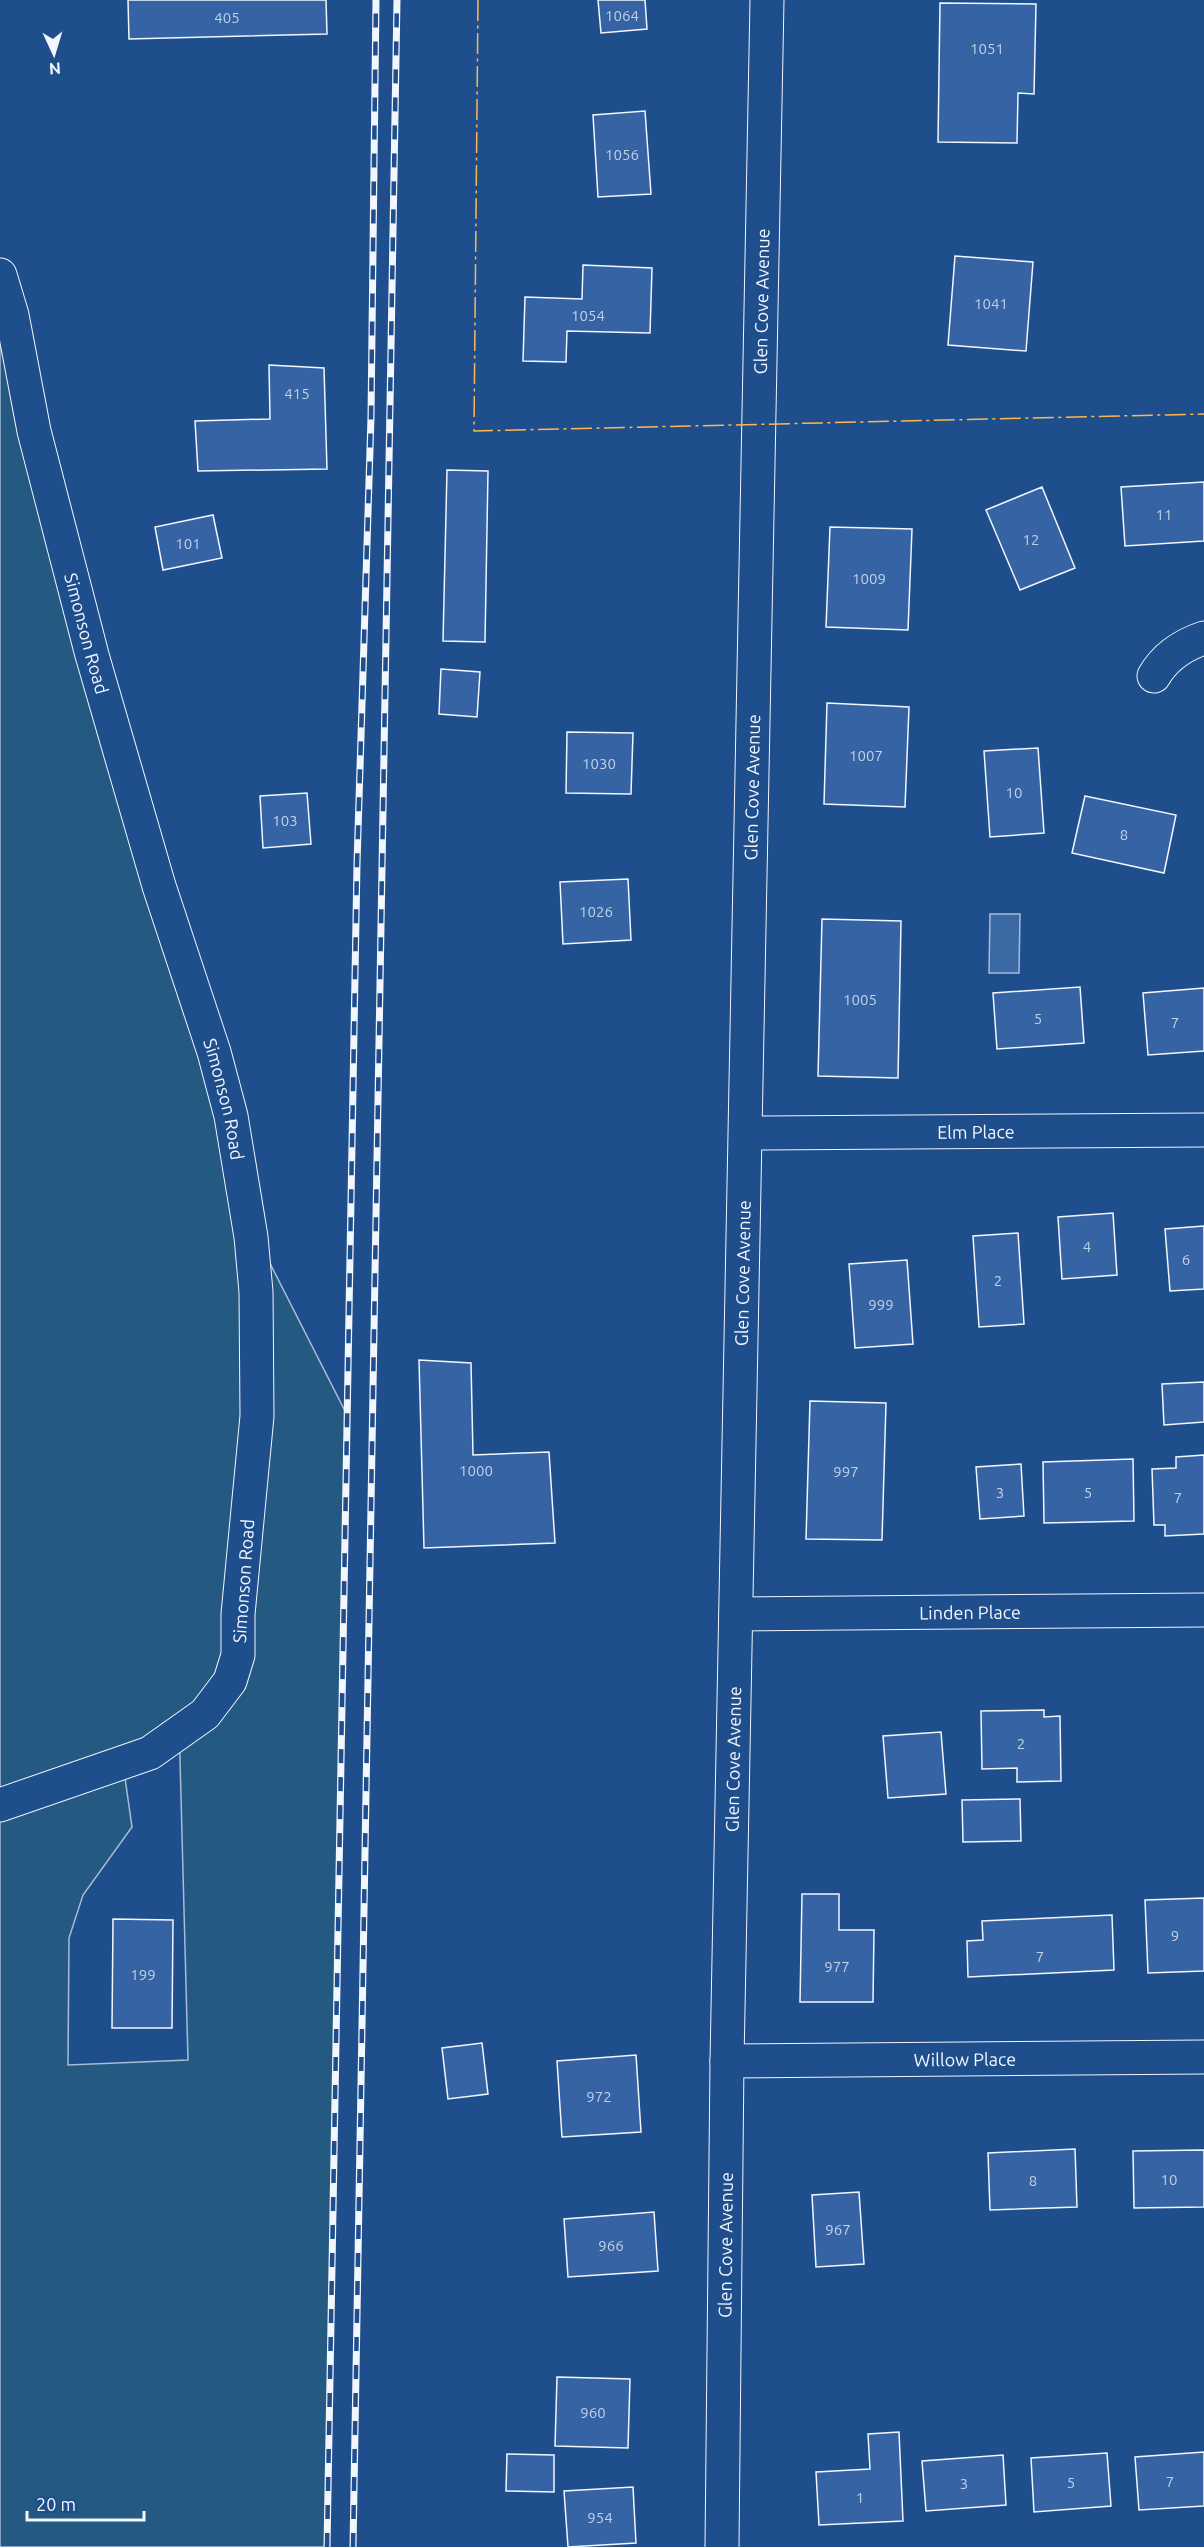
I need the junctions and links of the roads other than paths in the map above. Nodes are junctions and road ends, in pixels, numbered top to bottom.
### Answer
1 (767, 0) edge
2 (0, 275) edge
3 (1204, 638) edge
4 (1154, 676) dead end
5 (1204, 1130) edge
6 (747, 1133) junction
7 (1204, 1610) edge
8 (736, 1614) junction
9 (0, 1805) edge
10 (1204, 2057) edge
11 (727, 2061) junction
12 (722, 2547) edge

1 - 6 street, Glen Cove Avenue
2 - 9 street, Simonson Road
3 - 4 street
5 - 6 street, Elm Place
6 - 8 street, Glen Cove Avenue
7 - 8 street, Linden Place
8 - 11 street, Glen Cove Avenue
10 - 11 street, Willow Place
11 - 12 street, Glen Cove Avenue

